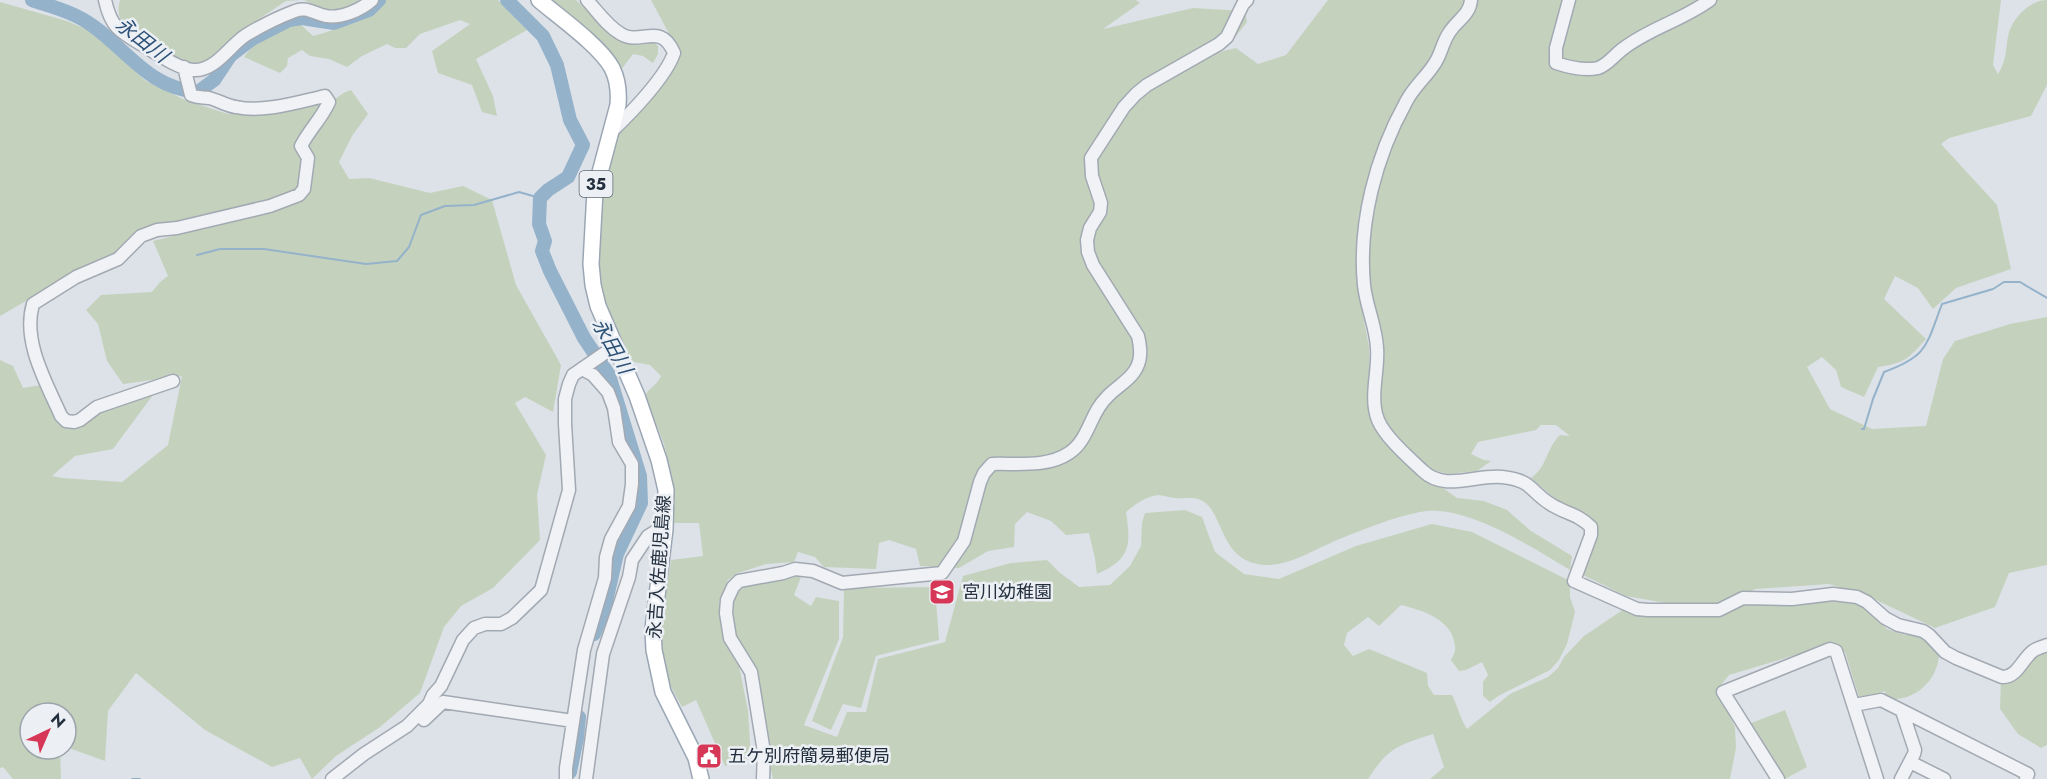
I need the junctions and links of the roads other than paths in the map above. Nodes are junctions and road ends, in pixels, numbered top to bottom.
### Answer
1 (105, 0) edge
2 (372, 0) edge
3 (539, 0) edge
4 (587, 0) edge
5 (1247, 0) edge
6 (1471, 0) edge
7 (1569, 0) edge
8 (1710, 0) edge
9 (184, 67) junction
10 (611, 132) junction
11 (611, 349) junction
12 (585, 367) junction
13 (174, 381) dead end
14 (665, 529) junction
15 (2047, 645) edge
16 (1854, 705) junction
17 (1902, 711) junction
18 (573, 721) junction
19 (382, 742) junction
20 (1910, 762) junction
21 (332, 779) edge
22 (566, 779) edge
23 (586, 779) edge
24 (701, 779) edge
25 (763, 779) edge
26 (1778, 779) edge
27 (1877, 779) edge
28 (1901, 779) edge
29 (1944, 779) edge
30 (2026, 779) edge

1 - 9 street
2 - 9 street
3 - 10 main road, 永吉入佐鹿児島線 / 35
4 - 10 street
5 - 25 street
6 - 15 street
7 - 8 street
9 - 13 street
10 - 11 main road, 永吉入佐鹿児島線 / 35
11 - 12 street
11 - 14 main road, 永吉入佐鹿児島線 / 35
12 - 18 street
12 - 19 street
14 - 23 street
14 - 24 main road, 永吉入佐鹿児島線 / 35
16 - 17 street
16 - 26 street
16 - 27 street
17 - 20 street
17 - 30 street
18 - 19 street
18 - 22 street
19 - 21 street
20 - 28 street
20 - 29 street

